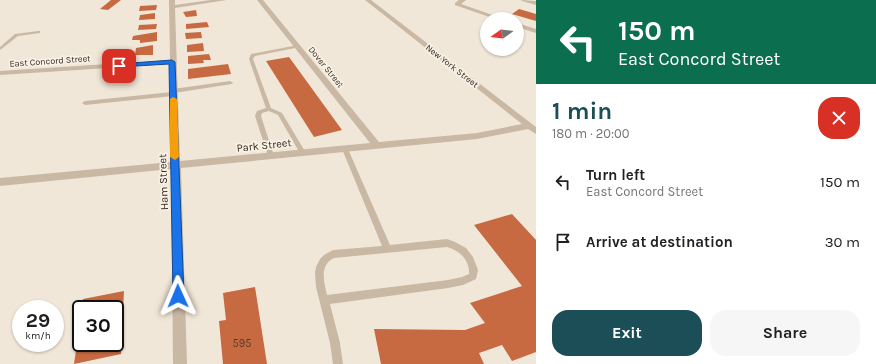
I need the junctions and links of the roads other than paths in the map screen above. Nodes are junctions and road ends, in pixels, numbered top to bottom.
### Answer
1 (224, 0) edge
2 (260, 0) edge
3 (368, 0) edge
4 (463, 0) edge
5 (524, 0) edge
6 (171, 4) edge
7 (536, 4) edge
8 (480, 12) edge
9 (524, 27) edge
10 (536, 31) edge
11 (38, 32) dead end
12 (298, 46) junction
13 (0, 49) edge
14 (172, 62) junction
15 (0, 74) edge
16 (230, 83) dead end
17 (173, 93) junction
18 (85, 103) dead end
19 (269, 109) junction
20 (533, 129) edge
21 (377, 146) junction
22 (346, 149) junction
23 (303, 153) junction
24 (271, 156) junction
25 (175, 166) junction
26 (0, 182) edge
27 (387, 248) junction
28 (324, 300) junction
29 (180, 364) edge
30 (338, 364) edge

1 - 6 street
2 - 12 street, Dover Street
3 - 20 street, New York Street
4 - 8 street
5 - 7 street
6 - 14 street, Ham Street
9 - 10 street
11 - 13 lane
12 - 19 lane
12 - 21 street, Dover Street
14 - 15 street, East Concord Street
14 - 17 street, Ham Street
16 - 17 lane
17 - 18 lane
17 - 25 street, Ham Street
19 - 23 lane
19 - 24 lane
20 - 21 street, Park Street
21 - 22 street, Park Street
22 - 23 street, Park Street
22 - 27 lane
23 - 24 street, Park Street
24 - 25 street, Park Street
25 - 26 street, Park Street
25 - 29 street, Ham Street
27 - 28 lane
27 - 28 lane
28 - 30 lane

